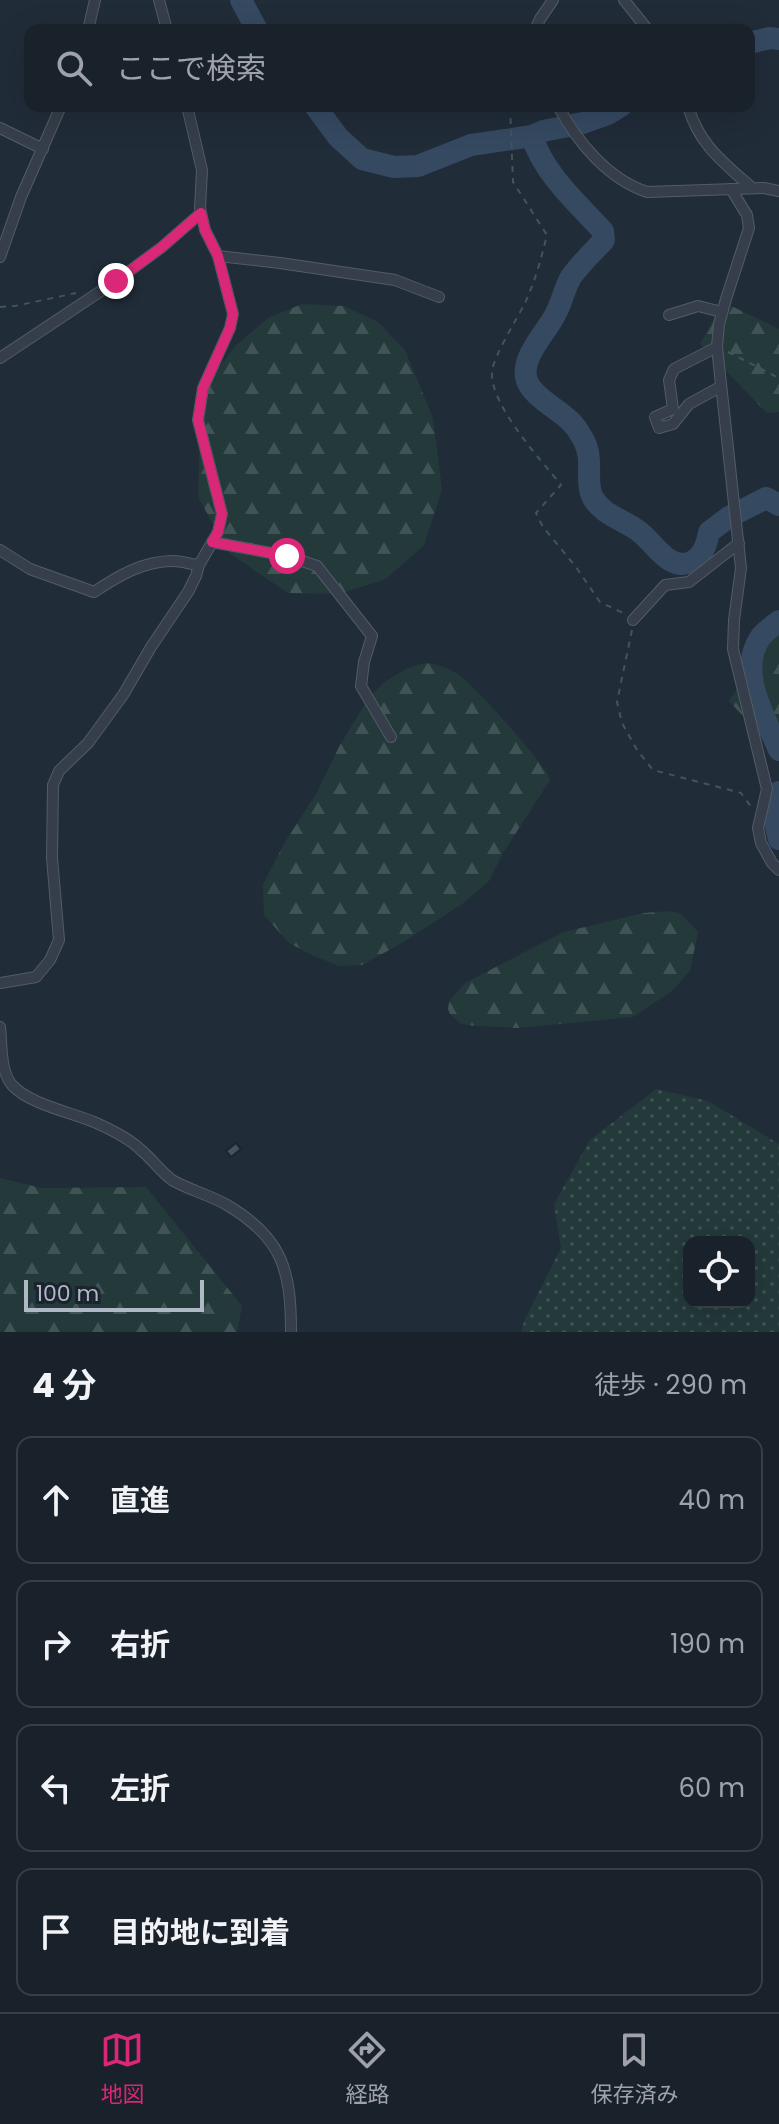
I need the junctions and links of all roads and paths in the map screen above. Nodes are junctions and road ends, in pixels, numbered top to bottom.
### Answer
1 (95, 0) edge
2 (159, 0) edge
3 (553, 0) edge
4 (624, 0) edge
5 (89, 24) edge
6 (165, 24) edge
7 (538, 24) edge
8 (643, 24) edge
9 (58, 112) edge
10 (188, 112) edge
11 (510, 112) edge
12 (562, 112) edge
13 (690, 112) edge
14 (0, 128) edge
15 (43, 149) junction
16 (752, 188) junction
17 (731, 189) junction
18 (779, 191) edge
19 (201, 213) junction
20 (218, 256) junction
21 (0, 257) edge
22 (86, 291) dead end
23 (439, 297) dead end
24 (0, 307) edge
25 (722, 312) junction
26 (669, 315) dead end
27 (717, 347) junction
28 (0, 358) edge
29 (779, 378) edge
30 (720, 387) junction
31 (212, 542) junction
32 (739, 543) junction
33 (0, 550) edge
34 (199, 565) junction
35 (633, 620) junction
36 (391, 737) dead end
37 (759, 819) junction
38 (779, 870) edge
39 (0, 983) edge
40 (0, 1027) edge
41 (291, 1332) edge

1 - 5 street
2 - 6 street
3 - 7 street
4 - 8 street
9 - 15 street
10 - 19 street
11 - 35 path
12 - 17 street
13 - 16 street
14 - 15 street
15 - 21 street
16 - 17 street
16 - 18 street
17 - 25 street
19 - 20 street
19 - 28 street
20 - 23 street
20 - 31 street
22 - 24 path
25 - 26 street
25 - 27 street
27 - 29 path
27 - 30 street
27 - 30 street
30 - 32 street
31 - 34 street
31 - 36 street
32 - 35 street
32 - 37 street
33 - 34 street
34 - 39 street
35 - 37 path
37 - 38 street
40 - 41 street

